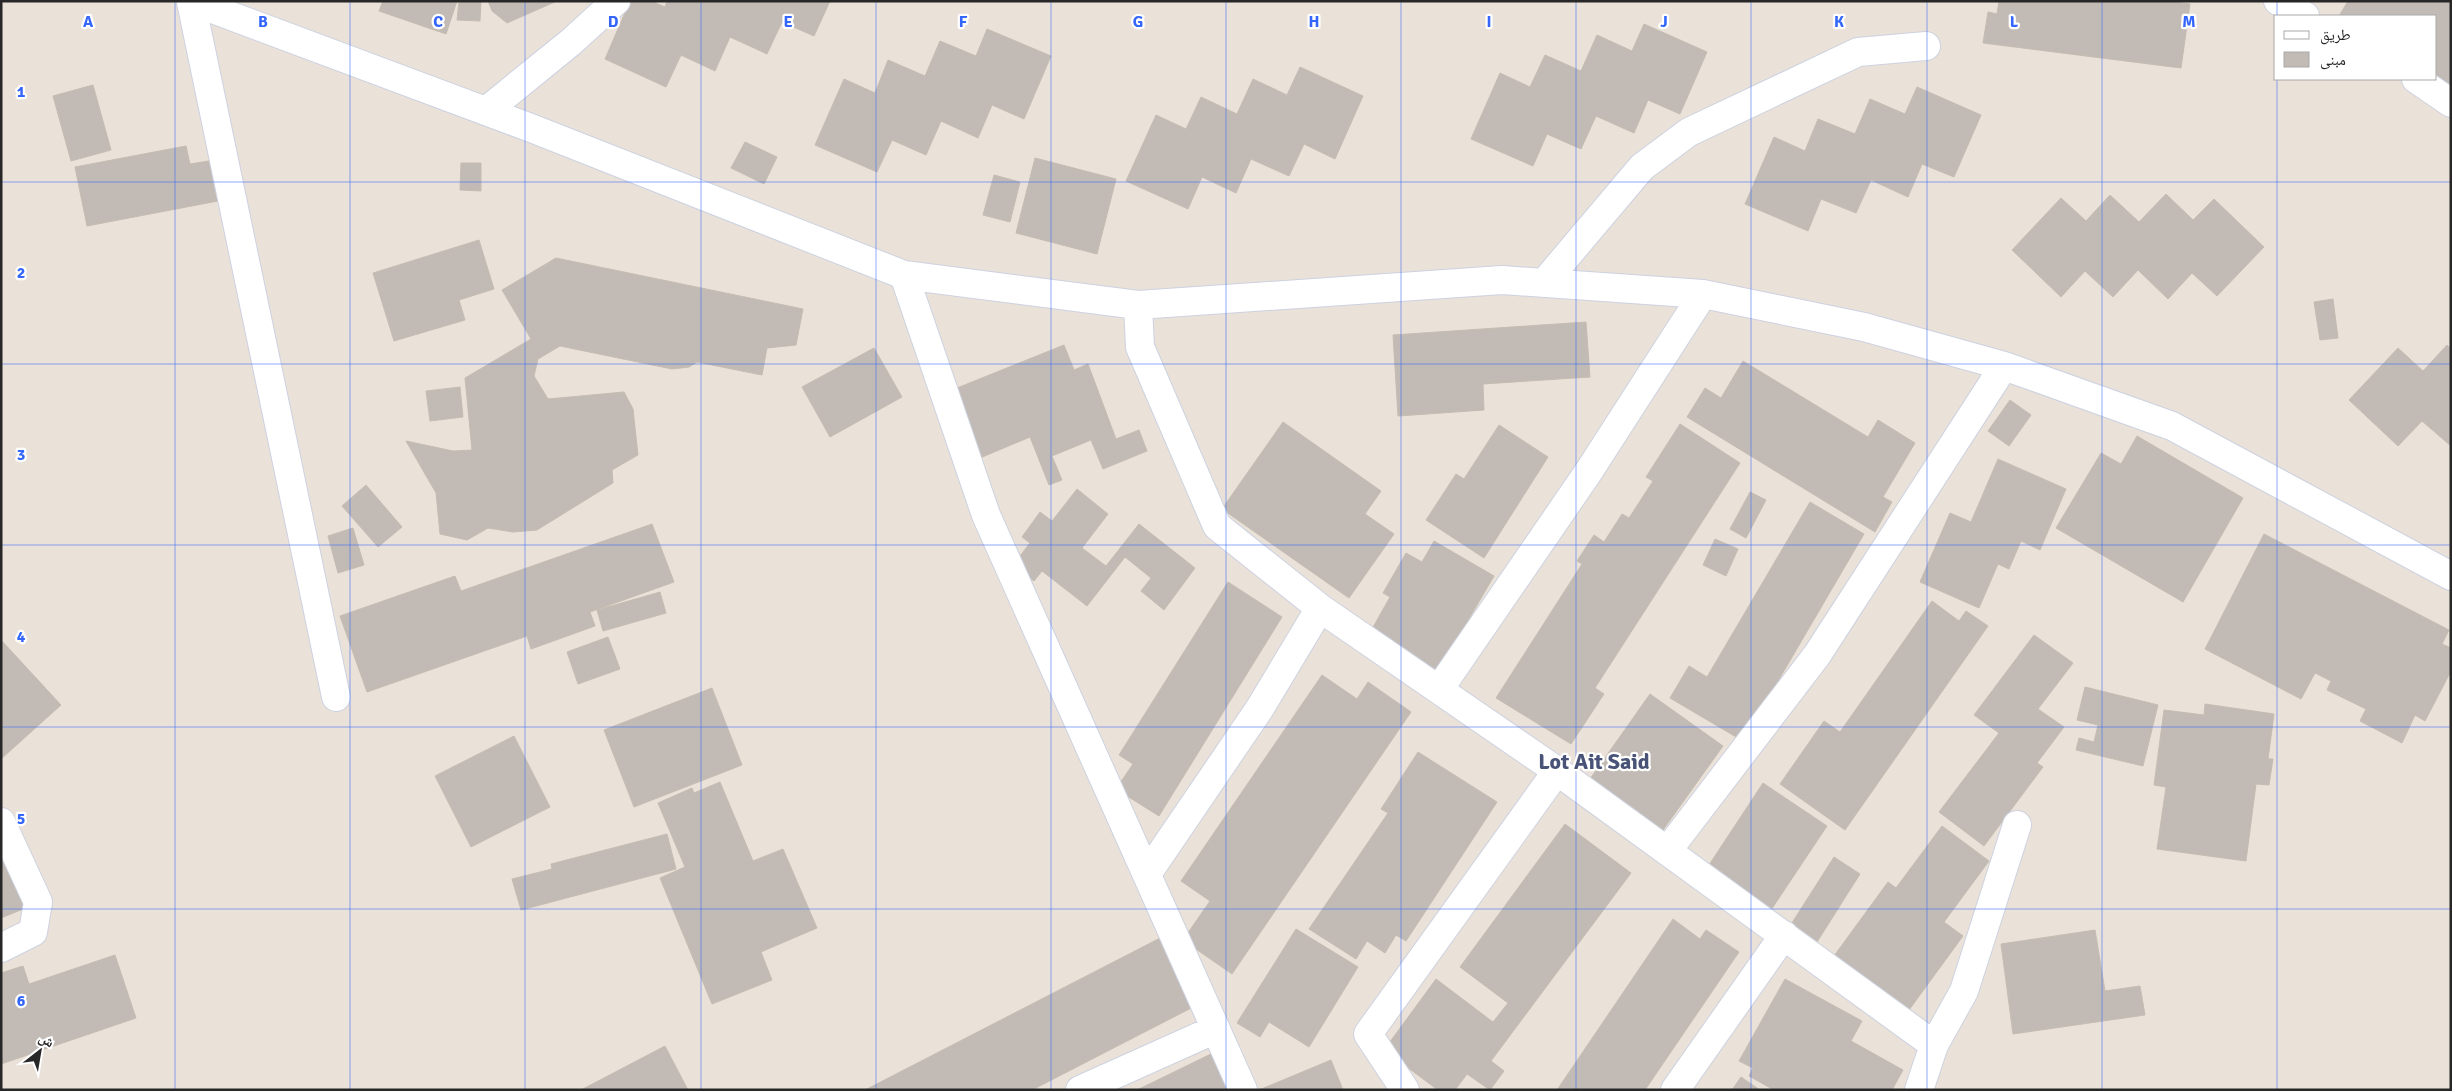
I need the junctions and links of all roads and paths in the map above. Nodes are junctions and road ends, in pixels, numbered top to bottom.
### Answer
1 (191, 1) edge
2 (616, 1) edge
3 (2278, 1) edge
4 (2302, 15) edge
5 (1926, 46) dead end
6 (2417, 80) edge
7 (2451, 103) edge
8 (486, 111) junction
9 (904, 275) junction
10 (1544, 283) junction
11 (1703, 294) junction
12 (1138, 305) junction
13 (2004, 366) junction
14 (2451, 576) edge
15 (1320, 608) junction
16 (1440, 688) junction
17 (336, 697) dead end
18 (1557, 771) junction
19 (1, 822) edge
20 (2017, 825) dead end
21 (1668, 850) junction
22 (1147, 874) junction
23 (1784, 935) junction
24 (1, 948) edge
25 (1216, 1029) junction
26 (1934, 1045) junction
27 (1080, 1090) edge
28 (1243, 1090) edge
29 (1405, 1090) edge
30 (1676, 1090) edge
31 (1919, 1090) edge

1 - 8 street
1 - 17 street
2 - 8 street
3 - 4 street
5 - 10 street
6 - 7 street
8 - 9 street
9 - 12 street
9 - 22 street
10 - 11 street
10 - 12 street
11 - 13 street
11 - 16 street
12 - 15 street
13 - 14 street
13 - 21 street
15 - 16 street
15 - 22 street
16 - 18 street
18 - 21 street
18 - 29 street
19 - 24 street
20 - 26 street
21 - 23 street
22 - 25 street
23 - 26 street
23 - 30 street
25 - 27 street
25 - 28 street
26 - 31 street

